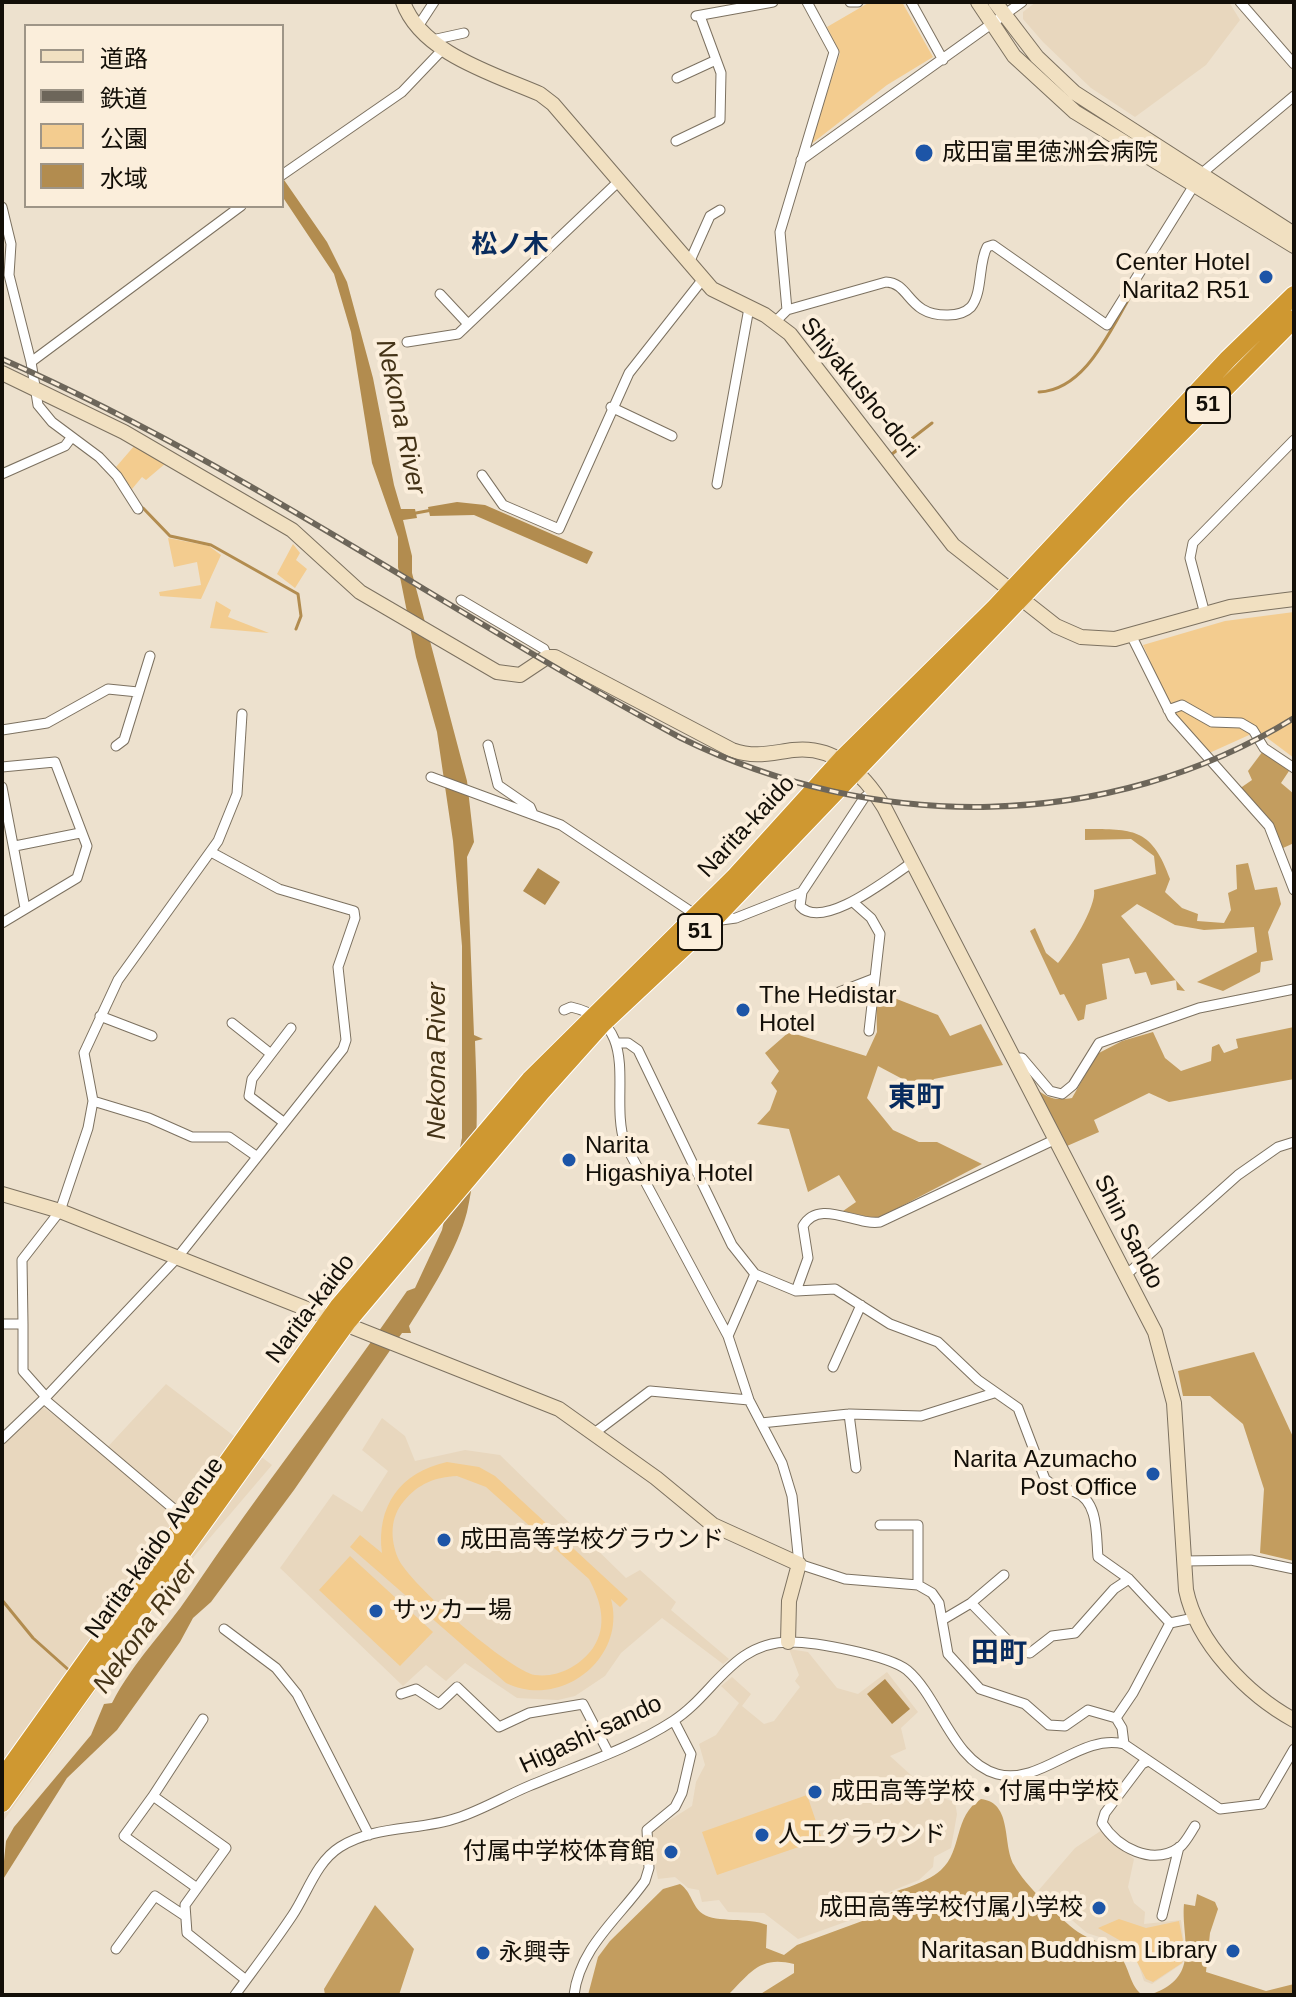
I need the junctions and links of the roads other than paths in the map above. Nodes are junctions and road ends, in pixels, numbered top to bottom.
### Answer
1 (403, 2) edge
2 (434, 2) edge
3 (773, 2) edge
4 (807, 2) edge
5 (850, 2) edge
6 (858, 2) edge
7 (911, 2) edge
8 (978, 2) edge
9 (995, 2) edge
10 (1022, 2) edge
11 (1240, 2) edge
12 (997, 20) junction
13 (417, 28) junction
14 (464, 33) dead end
15 (438, 44) junction
16 (716, 60) junction
17 (943, 60) junction
18 (1294, 64) edge
19 (677, 78) dead end
20 (1294, 96) edge
21 (676, 141) dead end
22 (801, 160) junction
23 (284, 173) edge
24 (1196, 180) junction
25 (619, 181) junction
26 (2, 207) edge
27 (238, 208) edge
28 (720, 210) dead end
29 (1294, 234) edge
30 (1294, 246) edge
31 (689, 263) junction
32 (703, 279) junction
33 (440, 294) dead end
34 (1294, 295) edge
35 (749, 308) junction
36 (781, 315) junction
37 (1294, 319) edge
38 (468, 324) junction
39 (407, 342) dead end
40 (31, 362) junction
41 (2, 373) edge
42 (34, 388) junction
43 (611, 407) junction
44 (672, 436) dead end
45 (71, 438) junction
46 (1294, 440) edge
47 (2, 474) edge
48 (482, 475) dead end
49 (717, 484) dead end
50 (138, 509) dead end
51 (1016, 595) junction
52 (1294, 599) edge
53 (461, 600) dead end
54 (1205, 614) junction
55 (1131, 635) junction
56 (150, 656) dead end
57 (547, 657) junction
58 (138, 692) junction
59 (1168, 710) junction
60 (242, 714) dead end
61 (2, 730) edge
62 (488, 745) dead end
63 (116, 746) dead end
64 (849, 764) junction
65 (2, 767) edge
66 (1294, 768) edge
67 (431, 777) dead end
68 (2, 787) edge
69 (874, 790) junction
70 (533, 814) junction
71 (80, 833) junction
72 (15, 846) junction
73 (211, 852) junction
74 (913, 862) junction
75 (1294, 890) edge
76 (802, 892) junction
77 (853, 902) junction
78 (25, 908) junction
79 (704, 918) junction
80 (2, 923) edge
81 (873, 979) junction
82 (1294, 989) edge
83 (837, 993) dead end
84 (564, 1010) dead end
85 (100, 1016) junction
86 (598, 1020) junction
87 (232, 1023) dead end
88 (291, 1028) dead end
89 (869, 1031) dead end
90 (152, 1036) dead end
91 (616, 1043) junction
92 (271, 1054) junction
93 (1013, 1058) junction
94 (93, 1101) junction
95 (282, 1121) junction
96 (1056, 1139) junction
97 (1294, 1142) edge
98 (256, 1156) junction
99 (2, 1194) edge
100 (60, 1211) junction
101 (177, 1258) junction
102 (755, 1274) junction
103 (1126, 1275) junction
104 (796, 1291) junction
105 (861, 1305) junction
106 (347, 1322) junction
107 (2, 1324) edge
108 (23, 1324) junction
109 (728, 1336) junction
110 (833, 1367) dead end
111 (994, 1393) junction
112 (45, 1398) junction
113 (749, 1400) junction
114 (849, 1414) junction
115 (761, 1423) junction
116 (593, 1434) junction
117 (2, 1439) edge
118 (856, 1468) dead end
119 (189, 1521) junction
120 (880, 1525) dead end
121 (1184, 1561) junction
122 (799, 1564) junction
123 (1294, 1569) edge
124 (1004, 1575) dead end
125 (1129, 1579) junction
126 (918, 1585) junction
127 (971, 1603) junction
128 (1194, 1618) junction
129 (944, 1619) junction
130 (1170, 1623) junction
131 (224, 1629) dead end
132 (788, 1642) junction
133 (401, 1694) dead end
134 (1116, 1718) junction
135 (203, 1719) dead end
136 (1294, 1720) edge
137 (674, 1721) junction
138 (1124, 1744) junction
139 (1294, 1749) edge
140 (608, 1752) junction
141 (1148, 1761) junction
142 (2, 1779) edge
143 (153, 1796) junction
144 (2, 1803) edge
145 (1195, 1826) dead end
146 (369, 1835) junction
147 (1179, 1847) junction
148 (197, 1888) junction
149 (185, 1916) junction
150 (1162, 1916) dead end
151 (116, 1949) dead end
152 (246, 1980) junction
153 (235, 1995) edge
154 (574, 1995) edge

1 - 13 street, Shiyakusho-dori
2 - 13 street
3 - 16 street
4 - 22 street
5 - 6 street
7 - 17 street
8 - 12 street
9 - 12 street
10 - 12 street
11 - 18 street
12 - 17 street
12 - 24 street
13 - 15 street, Shiyakusho-dori
14 - 15 street
15 - 23 street
15 - 25 street, Shiyakusho-dori
16 - 19 street
16 - 21 street
17 - 22 street
20 - 24 street
22 - 36 street
24 - 29 street
24 - 30 street
24 - 36 street
25 - 31 street, Shiyakusho-dori
25 - 38 street
26 - 40 street
27 - 40 street
28 - 31 street
31 - 32 street, Shiyakusho-dori
32 - 35 street, Shiyakusho-dori
32 - 43 street
33 - 38 street
34 - 51 highway, Narita-kaido / 51
35 - 36 street, Shiyakusho-dori
35 - 49 street
36 - 51 street, Shiyakusho-dori
37 - 51 highway, Narita-kaido / 51
38 - 39 street
40 - 42 street
41 - 42 street
42 - 45 street
42 - 57 street
43 - 44 street
43 - 48 street
45 - 47 street
45 - 50 street
46 - 54 street
51 - 55 street, Shiyakusho-dori
51 - 64 highway, Narita-kaido / 51
52 - 54 street, Shiyakusho-dori
53 - 57 street
54 - 55 street, Shiyakusho-dori
55 - 59 street
56 - 58 street
57 - 64 street
58 - 61 street
58 - 63 street
59 - 66 street
59 - 75 street
60 - 73 street
62 - 70 street
64 - 69 street, Shin Sando
64 - 79 highway, Narita-kaido / 51
65 - 71 street
67 - 70 street
68 - 72 street
69 - 74 street, Shin Sando
69 - 76 street
70 - 79 street
71 - 72 street
71 - 78 street
72 - 78 street
73 - 85 street
73 - 95 street
74 - 77 street
74 - 93 street, Shin Sando
76 - 77 street
76 - 79 street
77 - 81 street
78 - 80 street
79 - 86 highway, Narita-kaido / 51
81 - 83 street
81 - 89 street
82 - 93 street
84 - 86 street
85 - 90 street
85 - 94 street
86 - 91 street
86 - 106 highway, Narita-kaido / 51
87 - 92 street
88 - 92 street
91 - 102 street
91 - 109 street
92 - 95 street
93 - 96 street, Shin Sando
94 - 98 street
94 - 100 street
95 - 98 street
96 - 103 street, Shin Sando
96 - 104 street
97 - 103 street
98 - 101 street
99 - 100 street
100 - 101 street
100 - 108 street
101 - 106 street
101 - 112 street
102 - 104 street
102 - 109 street
103 - 121 street, Shin Sando
104 - 105 street
105 - 110 street
105 - 111 street
106 - 116 street
106 - 119 highway, Narita-kaido Avenue / 51
106 - 144 highway, Narita-kaido Avenue / 51
107 - 108 street
108 - 112 street
109 - 113 street
111 - 114 street
111 - 125 street
112 - 117 street
112 - 119 street
113 - 115 street
113 - 116 street
114 - 115 street
114 - 118 street
115 - 122 street
116 - 122 street
119 - 142 highway, Narita-kaido Avenue / 51
120 - 126 street
121 - 123 street
121 - 128 street, Shin Sando
122 - 126 street
122 - 132 street
124 - 127 street
125 - 127 street
125 - 130 street
126 - 129 street
127 - 129 street
128 - 130 street
128 - 136 street, Shin Sando
129 - 134 street
130 - 134 street
131 - 146 street
132 - 137 street, Higashi-sando
132 - 138 street, Higashi-sando
133 - 140 street
134 - 138 street
135 - 143 street
137 - 140 street, Higashi-sando
137 - 154 street
138 - 141 street
139 - 141 street
140 - 146 street, Higashi-sando
141 - 147 street
143 - 148 street
143 - 148 street
145 - 147 street
146 - 152 street, Higashi-sando
147 - 150 street
148 - 149 street
149 - 151 street
149 - 152 street
152 - 153 street, Higashi-sando

